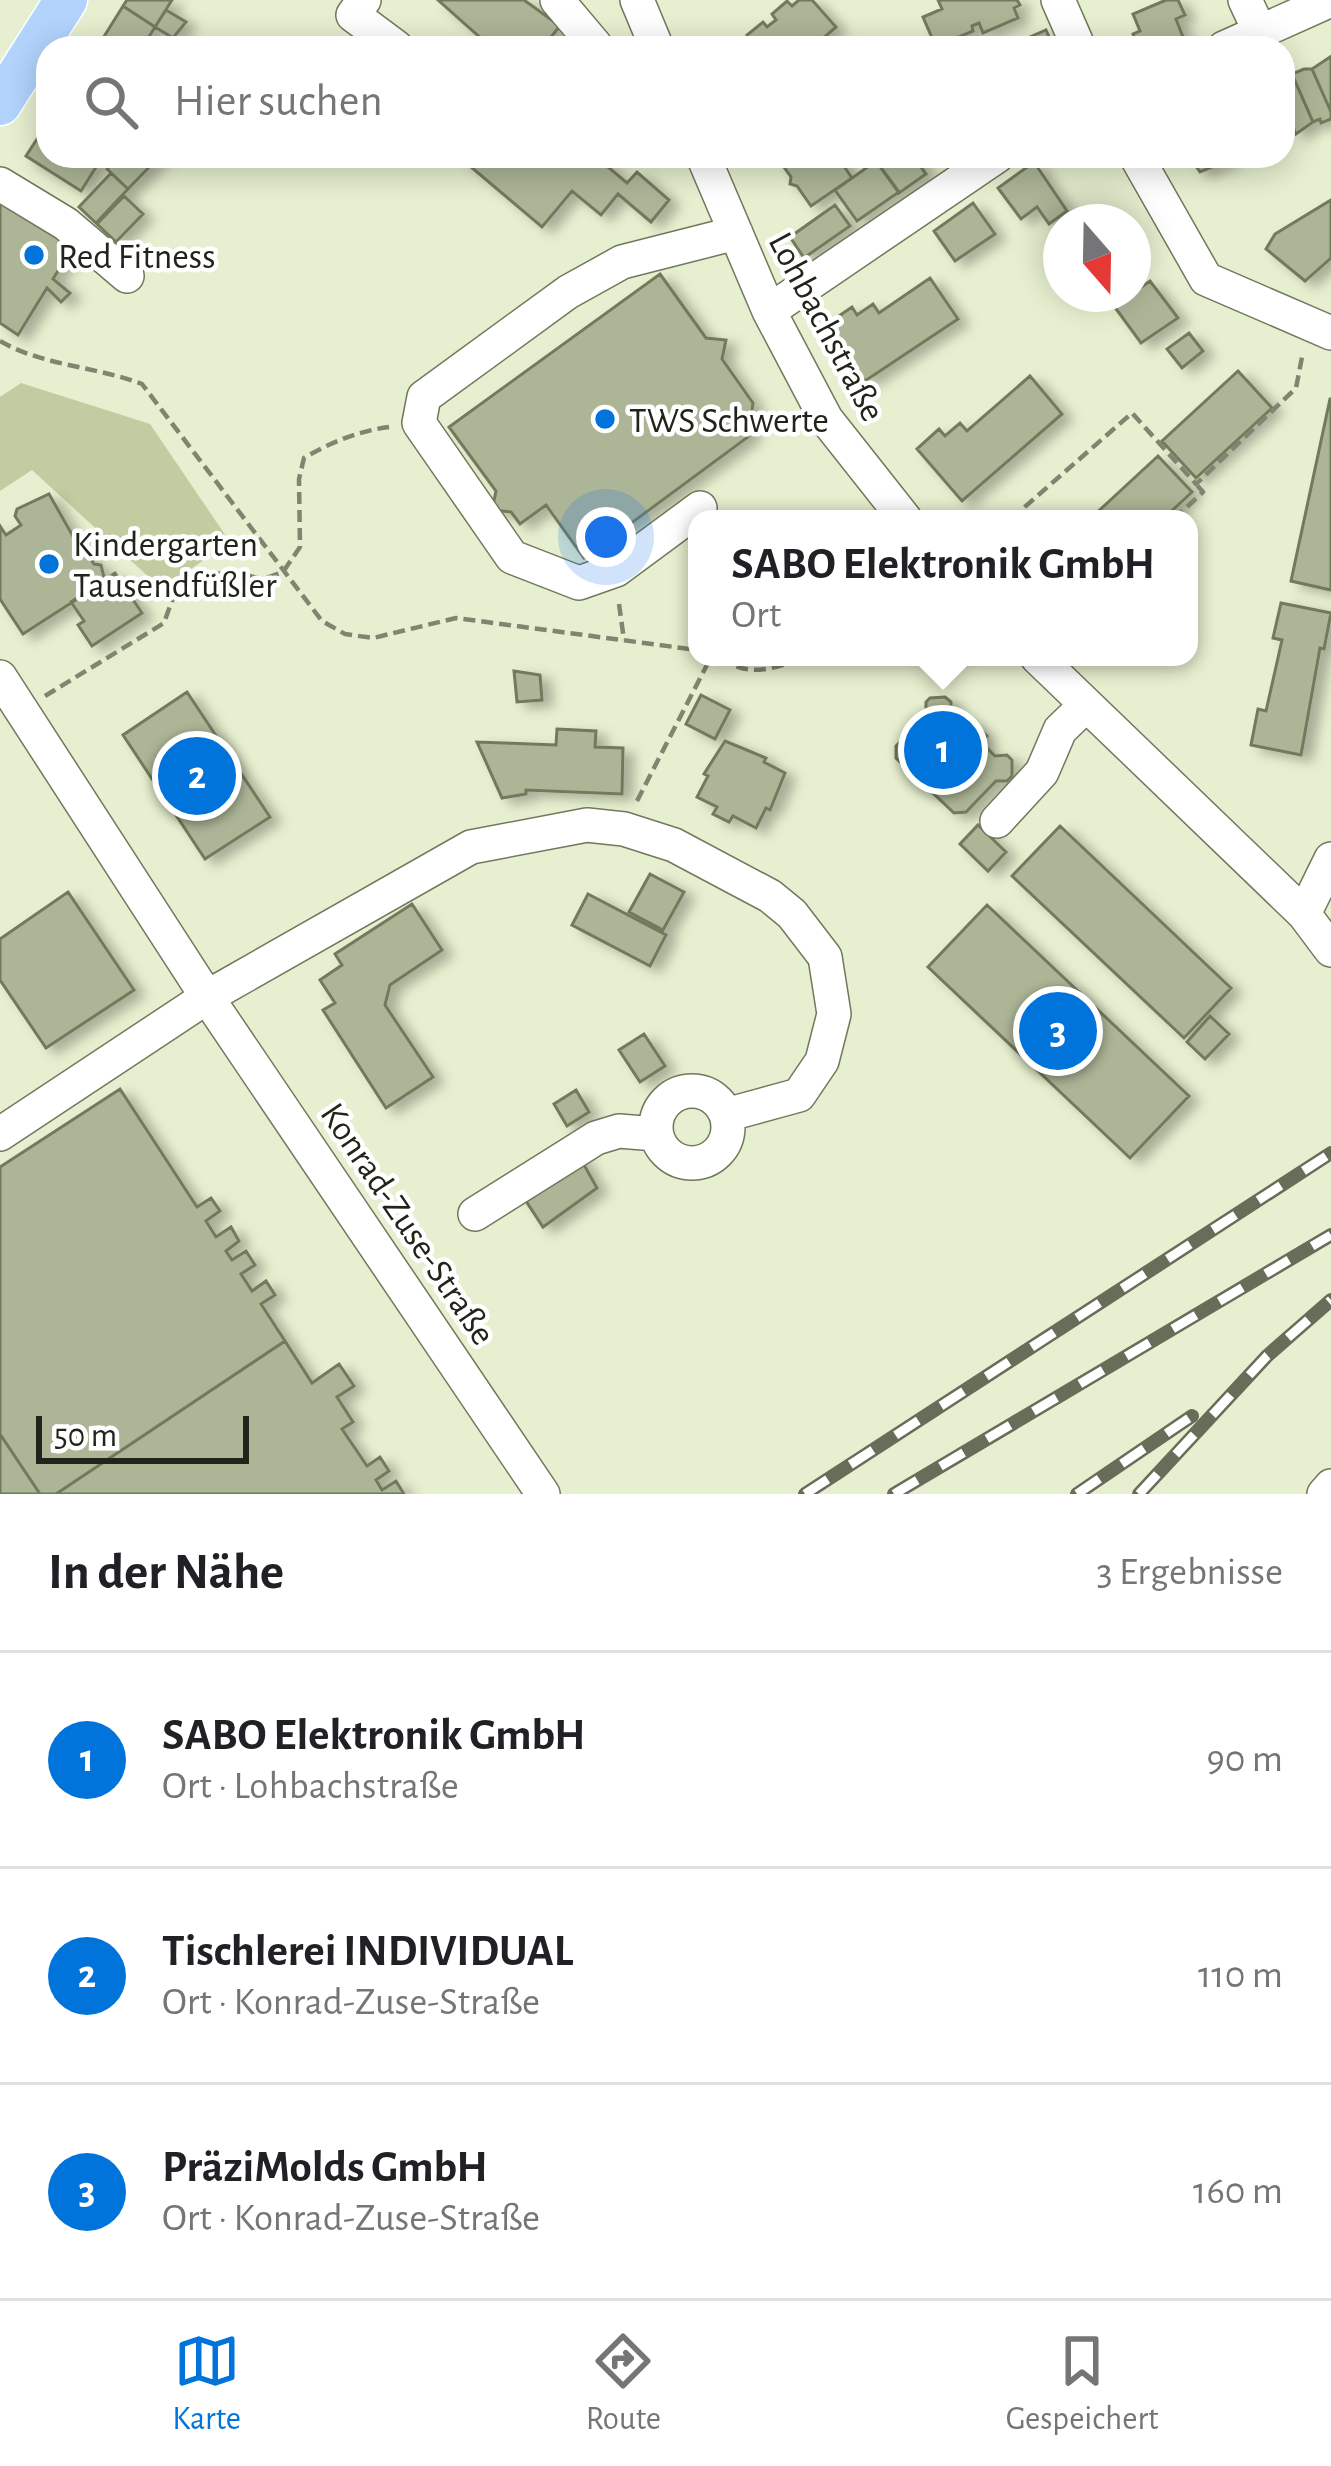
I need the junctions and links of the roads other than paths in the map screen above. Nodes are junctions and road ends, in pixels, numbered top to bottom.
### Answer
1 (66, 0) edge
2 (364, 0) edge
3 (557, 0) edge
4 (637, 0) edge
5 (1058, 0) edge
6 (1245, 0) edge
7 (1331, 0) edge
8 (1260, 32) junction
9 (43, 36) edge
10 (381, 36) edge
11 (587, 36) edge
12 (652, 36) edge
13 (1074, 36) edge
14 (1251, 36) edge
15 (36, 47) edge
16 (0, 104) edge
17 (708, 168) edge
18 (979, 168) edge
19 (1143, 168) edge
20 (0, 184) edge
21 (736, 233) junction
22 (128, 276) dead end
23 (769, 311) junction
24 (1320, 328) edge
25 (700, 508) dead end
26 (697, 510) edge
27 (898, 510) edge
28 (688, 517) edge
29 (1045, 666) edge
30 (0, 677) edge
31 (1086, 705) junction
32 (997, 821) dead end
33 (1331, 859) edge
34 (1304, 914) junction
35 (1331, 950) edge
36 (207, 997) junction
37 (726, 1115) junction
38 (0, 1133) edge
39 (656, 1134) junction
40 (475, 1214) dead end
41 (1331, 1486) edge
42 (543, 1494) edge
43 (1324, 1494) edge

1 - 9 main road
2 - 10 street
3 - 11 street
4 - 12 street
5 - 13 street
6 - 8 street
7 - 8 street
8 - 14 street
15 - 16 main road
17 - 21 street, Lohbachstraße
18 - 23 street
19 - 24 street
20 - 22 street
21 - 23 street, Lohbachstraße
21 - 28 street
23 - 27 street, Lohbachstraße
25 - 26 street
29 - 31 street
30 - 36 street, Konrad-Zuse-Straße
31 - 32 street
31 - 34 street
33 - 34 street
34 - 35 street
36 - 37 street
36 - 38 street
36 - 42 street, Konrad-Zuse-Straße
37 - 39 street
37 - 39 street
39 - 40 street
41 - 43 street

